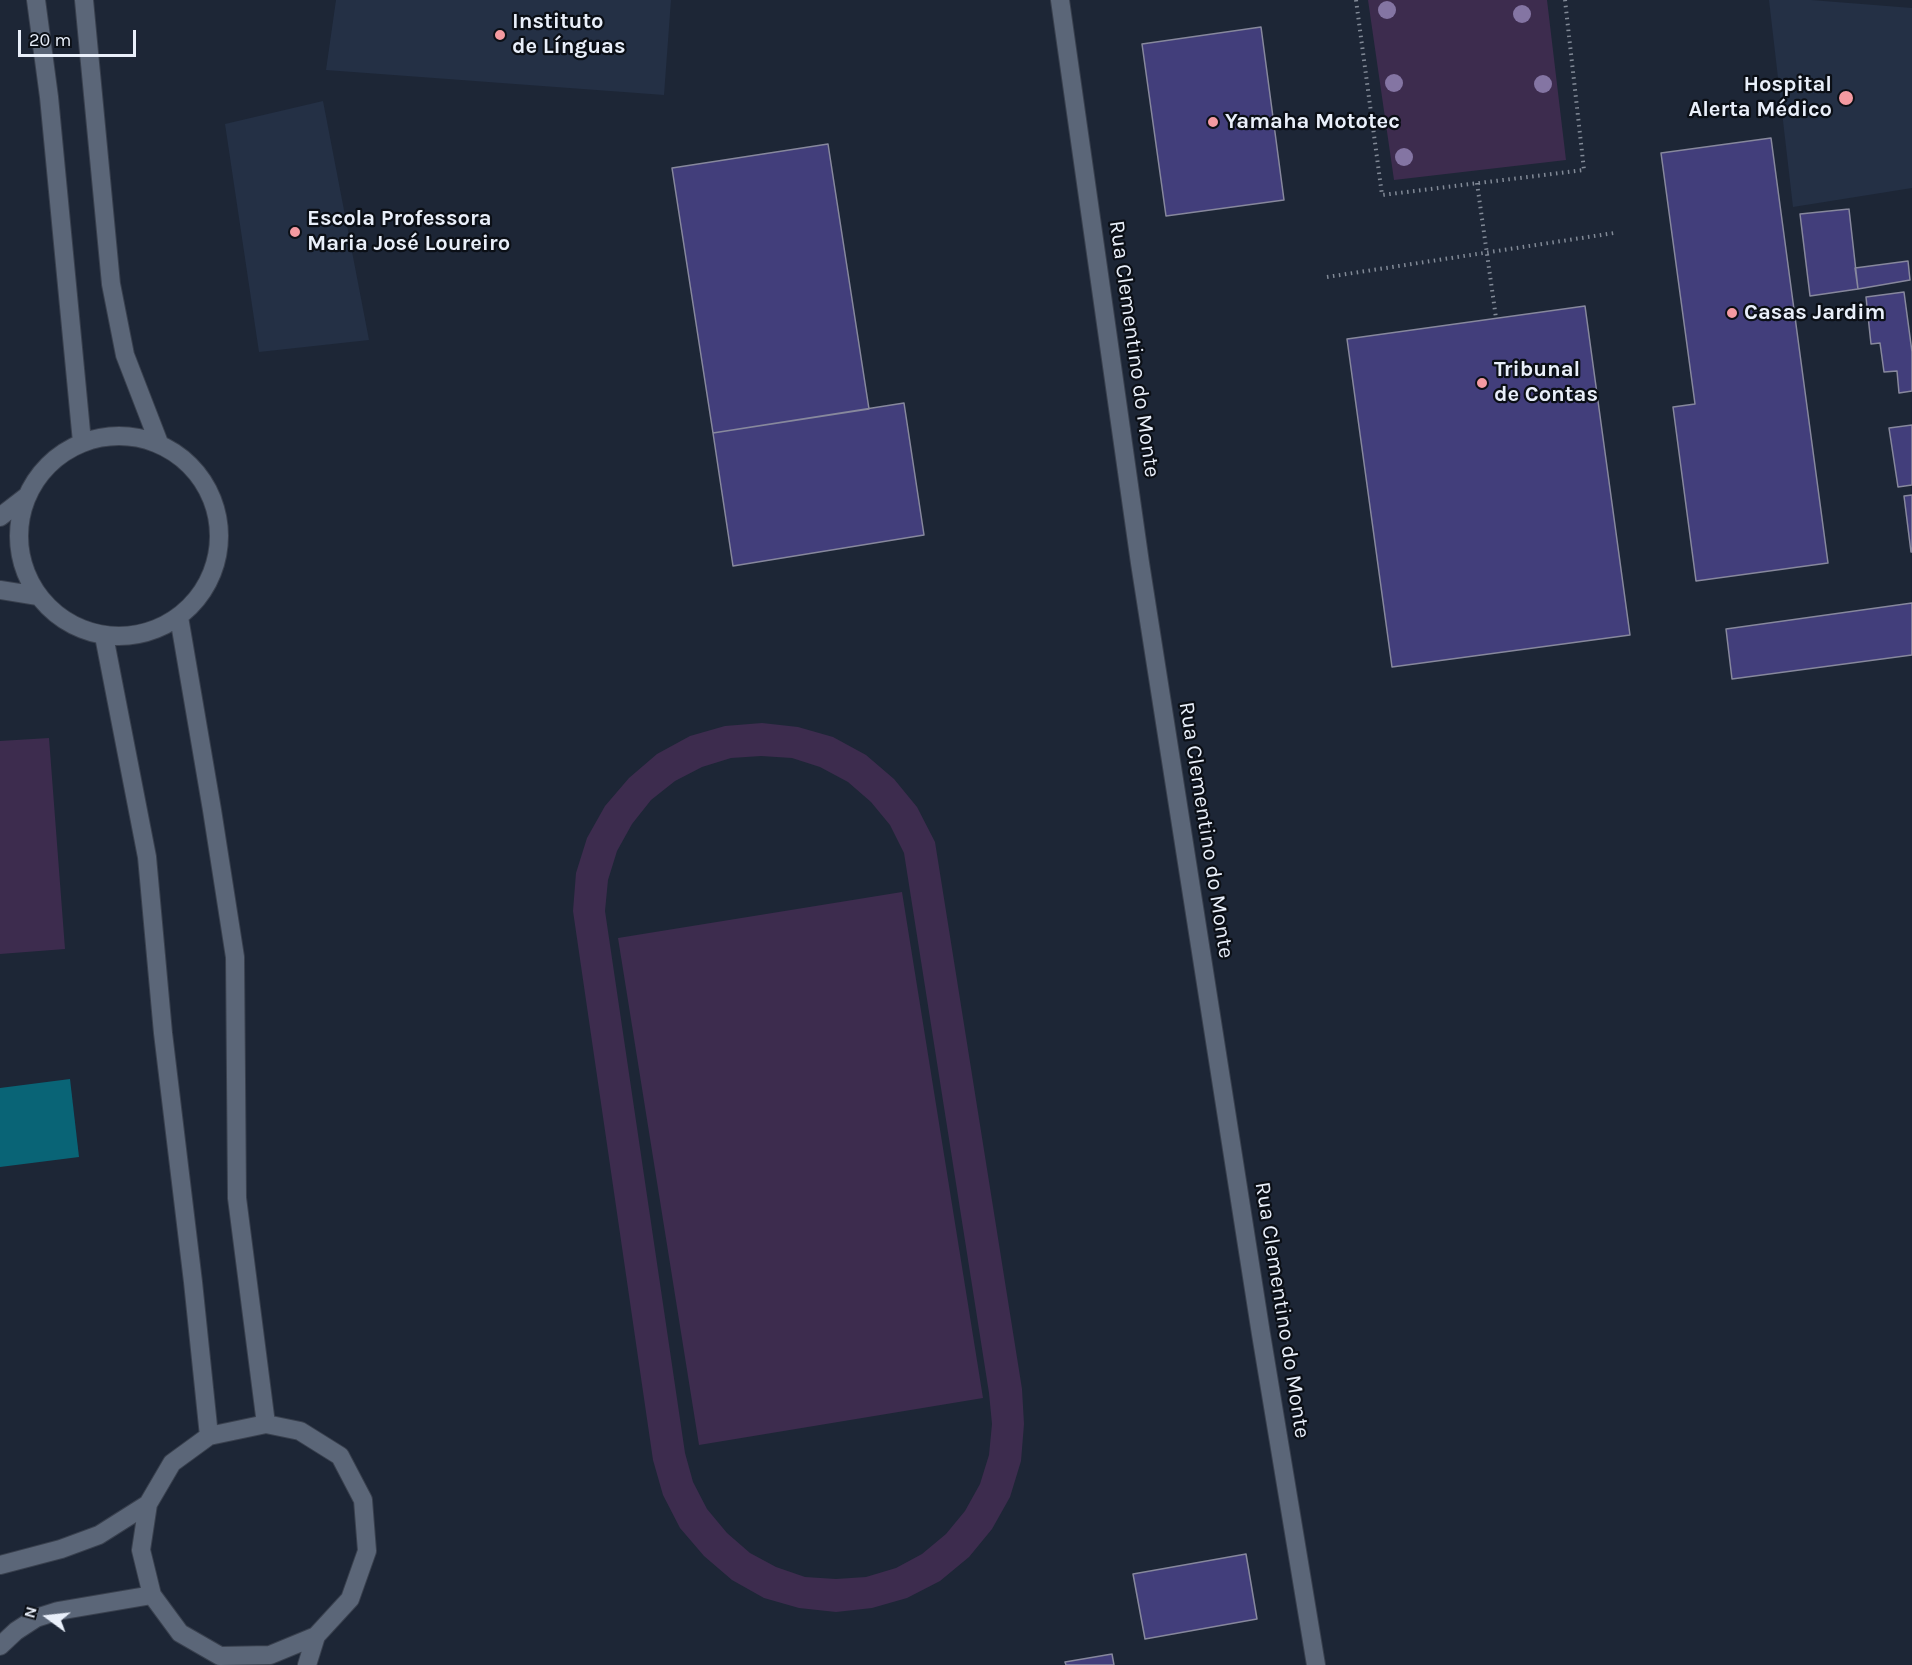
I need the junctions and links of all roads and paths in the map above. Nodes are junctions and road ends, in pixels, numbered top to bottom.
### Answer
1 (36, 0) edge
2 (84, 0) edge
3 (1060, 0) edge
4 (1356, 0) edge
5 (1565, 0) edge
6 (1476, 183) junction
7 (1614, 233) dead end
8 (1487, 252) junction
9 (1326, 277) dead end
10 (1496, 318) dead end
11 (82, 442) junction
12 (159, 443) junction
13 (27, 496) junction
14 (0, 517) edge
15 (0, 590) edge
16 (38, 596) junction
17 (179, 617) junction
18 (104, 636) junction
19 (267, 1424) junction
20 (209, 1436) junction
21 (148, 1503) junction
22 (0, 1565) edge
23 (152, 1595) junction
24 (316, 1636) junction
25 (0, 1646) edge
26 (221, 1660) edge
27 (307, 1665) edge
28 (1316, 1665) edge

1 - 11 street
2 - 12 street
3 - 28 street, Rua Clementino do Monte
4 - 6 path
5 - 6 path
6 - 8 path
7 - 8 path
8 - 9 path
8 - 10 path
11 - 12 street
11 - 13 street
12 - 17 street
13 - 14 street
13 - 16 street
15 - 16 street
16 - 18 street
17 - 18 street
17 - 19 street
18 - 20 street
19 - 20 street
19 - 24 street
20 - 21 street
21 - 22 street
21 - 23 street
23 - 25 street
23 - 26 street
24 - 26 street
24 - 27 street

